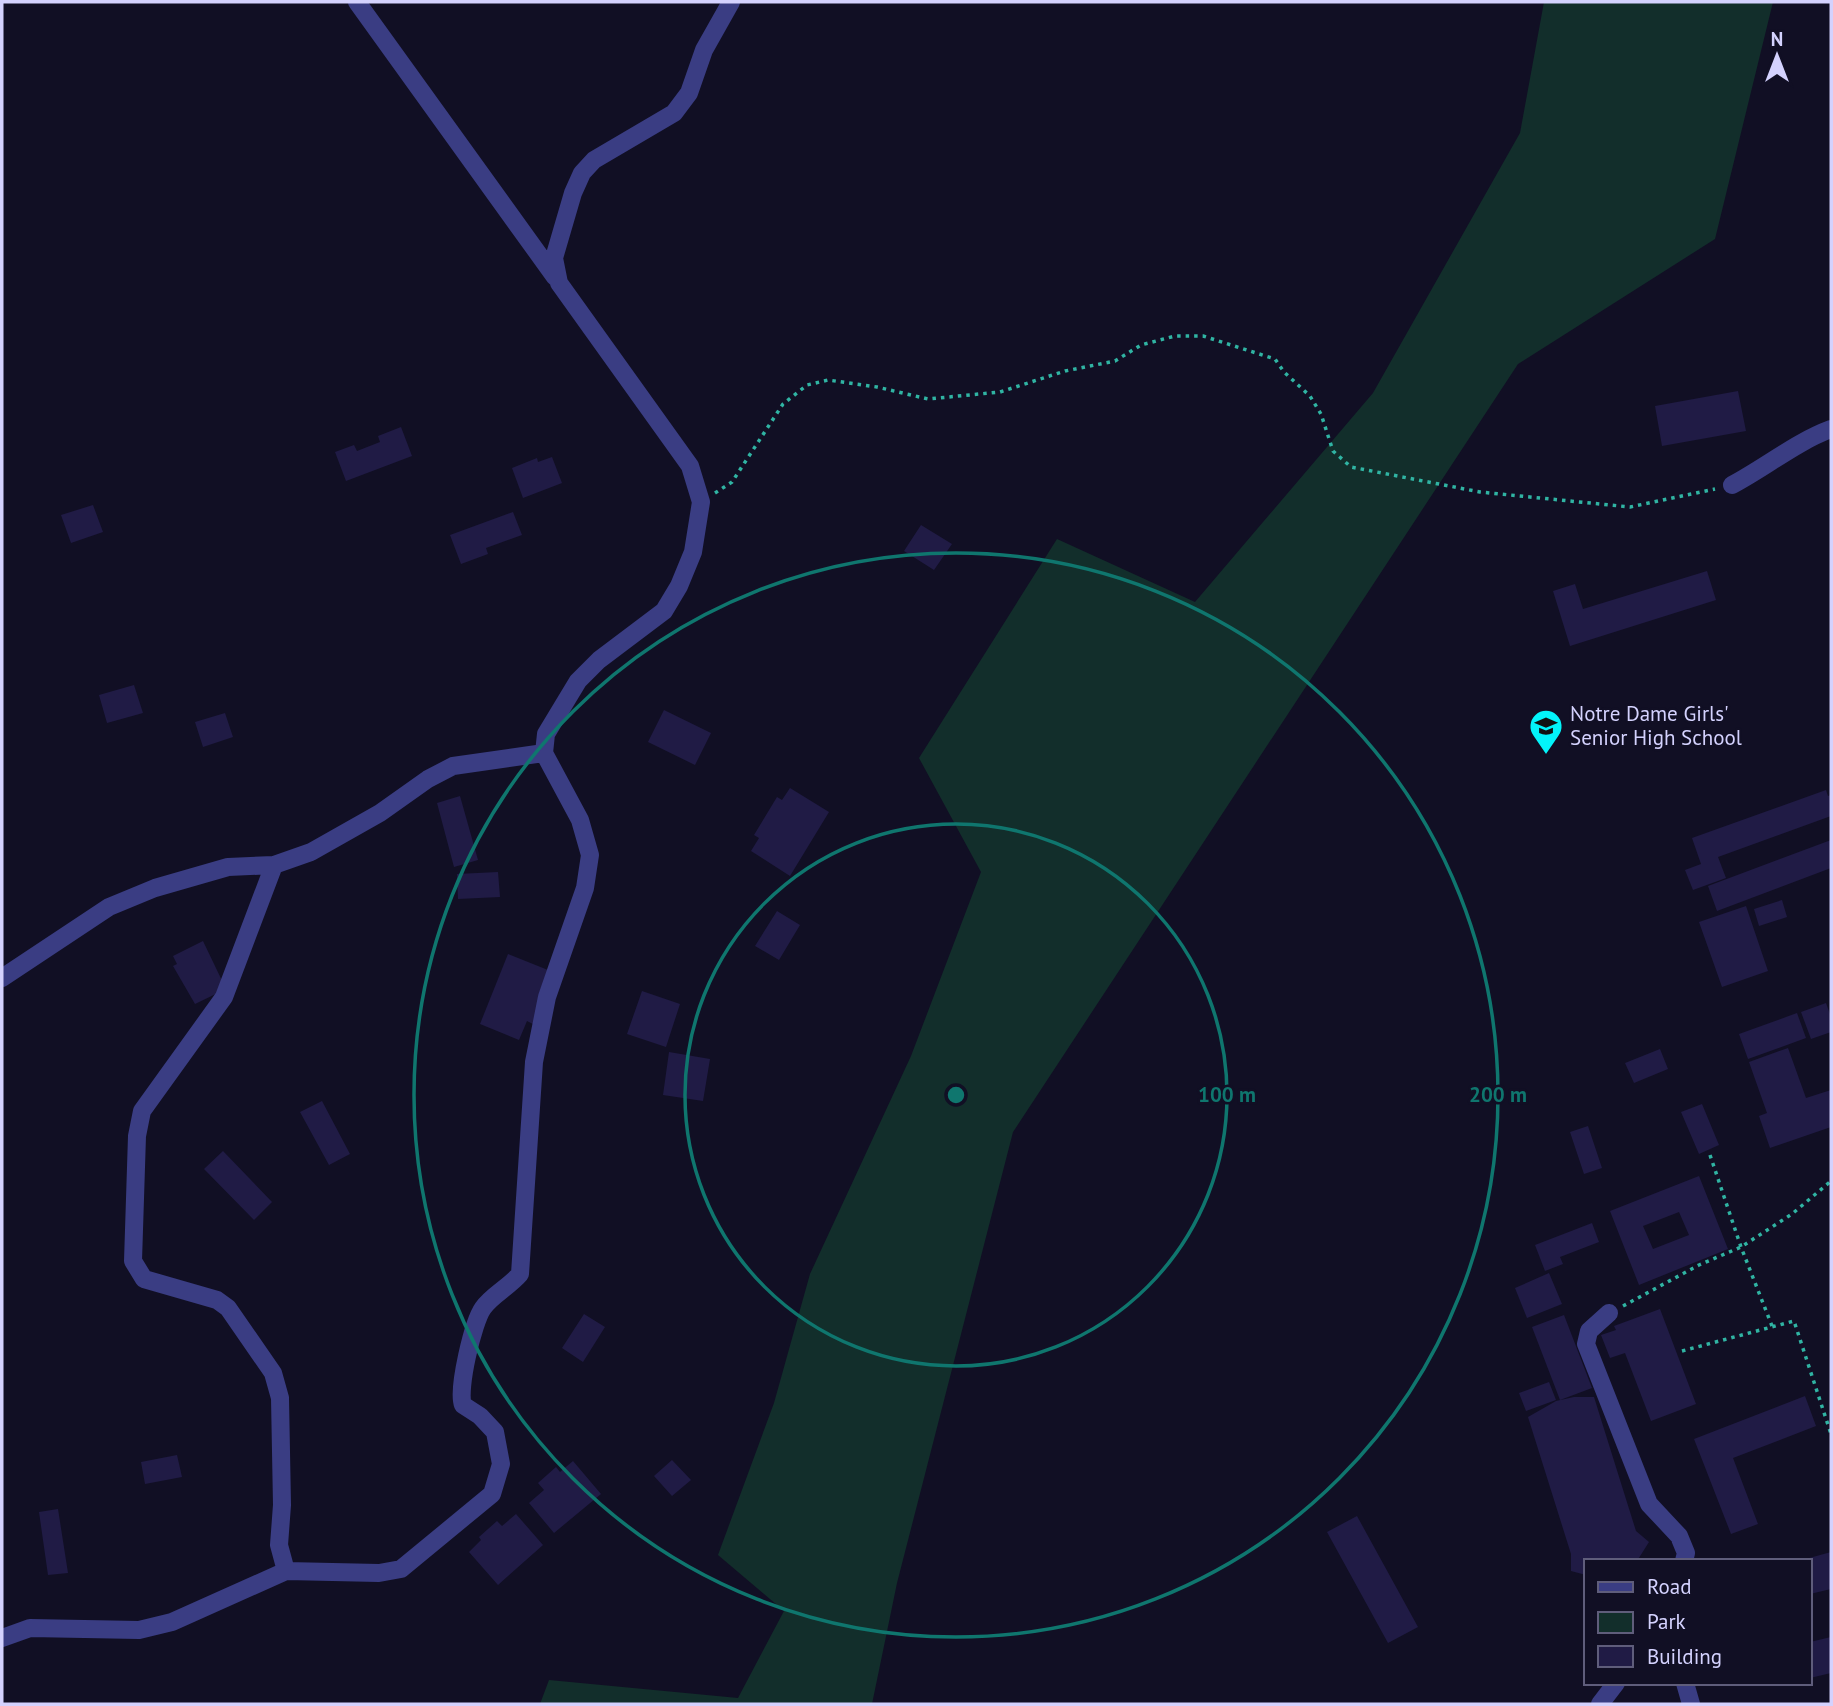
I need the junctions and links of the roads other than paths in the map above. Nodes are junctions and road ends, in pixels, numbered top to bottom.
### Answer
1 (357, 2) edge
2 (731, 2) edge
3 (559, 283) junction
4 (1831, 429) edge
5 (1732, 485) road end
6 (544, 753) junction
7 (274, 865) junction
8 (2, 978) edge
9 (1609, 1313) road end
10 (1684, 1559) edge
11 (286, 1571) junction
12 (2, 1637) edge
13 (1614, 1685) edge
14 (1686, 1685) edge
15 (1600, 1704) edge
16 (1691, 1704) edge

1 - 3 street
2 - 3 street
3 - 6 street
4 - 5 street
6 - 7 street
6 - 11 street
7 - 8 street
7 - 11 street
9 - 10 street
11 - 12 street
13 - 15 street
14 - 16 street

